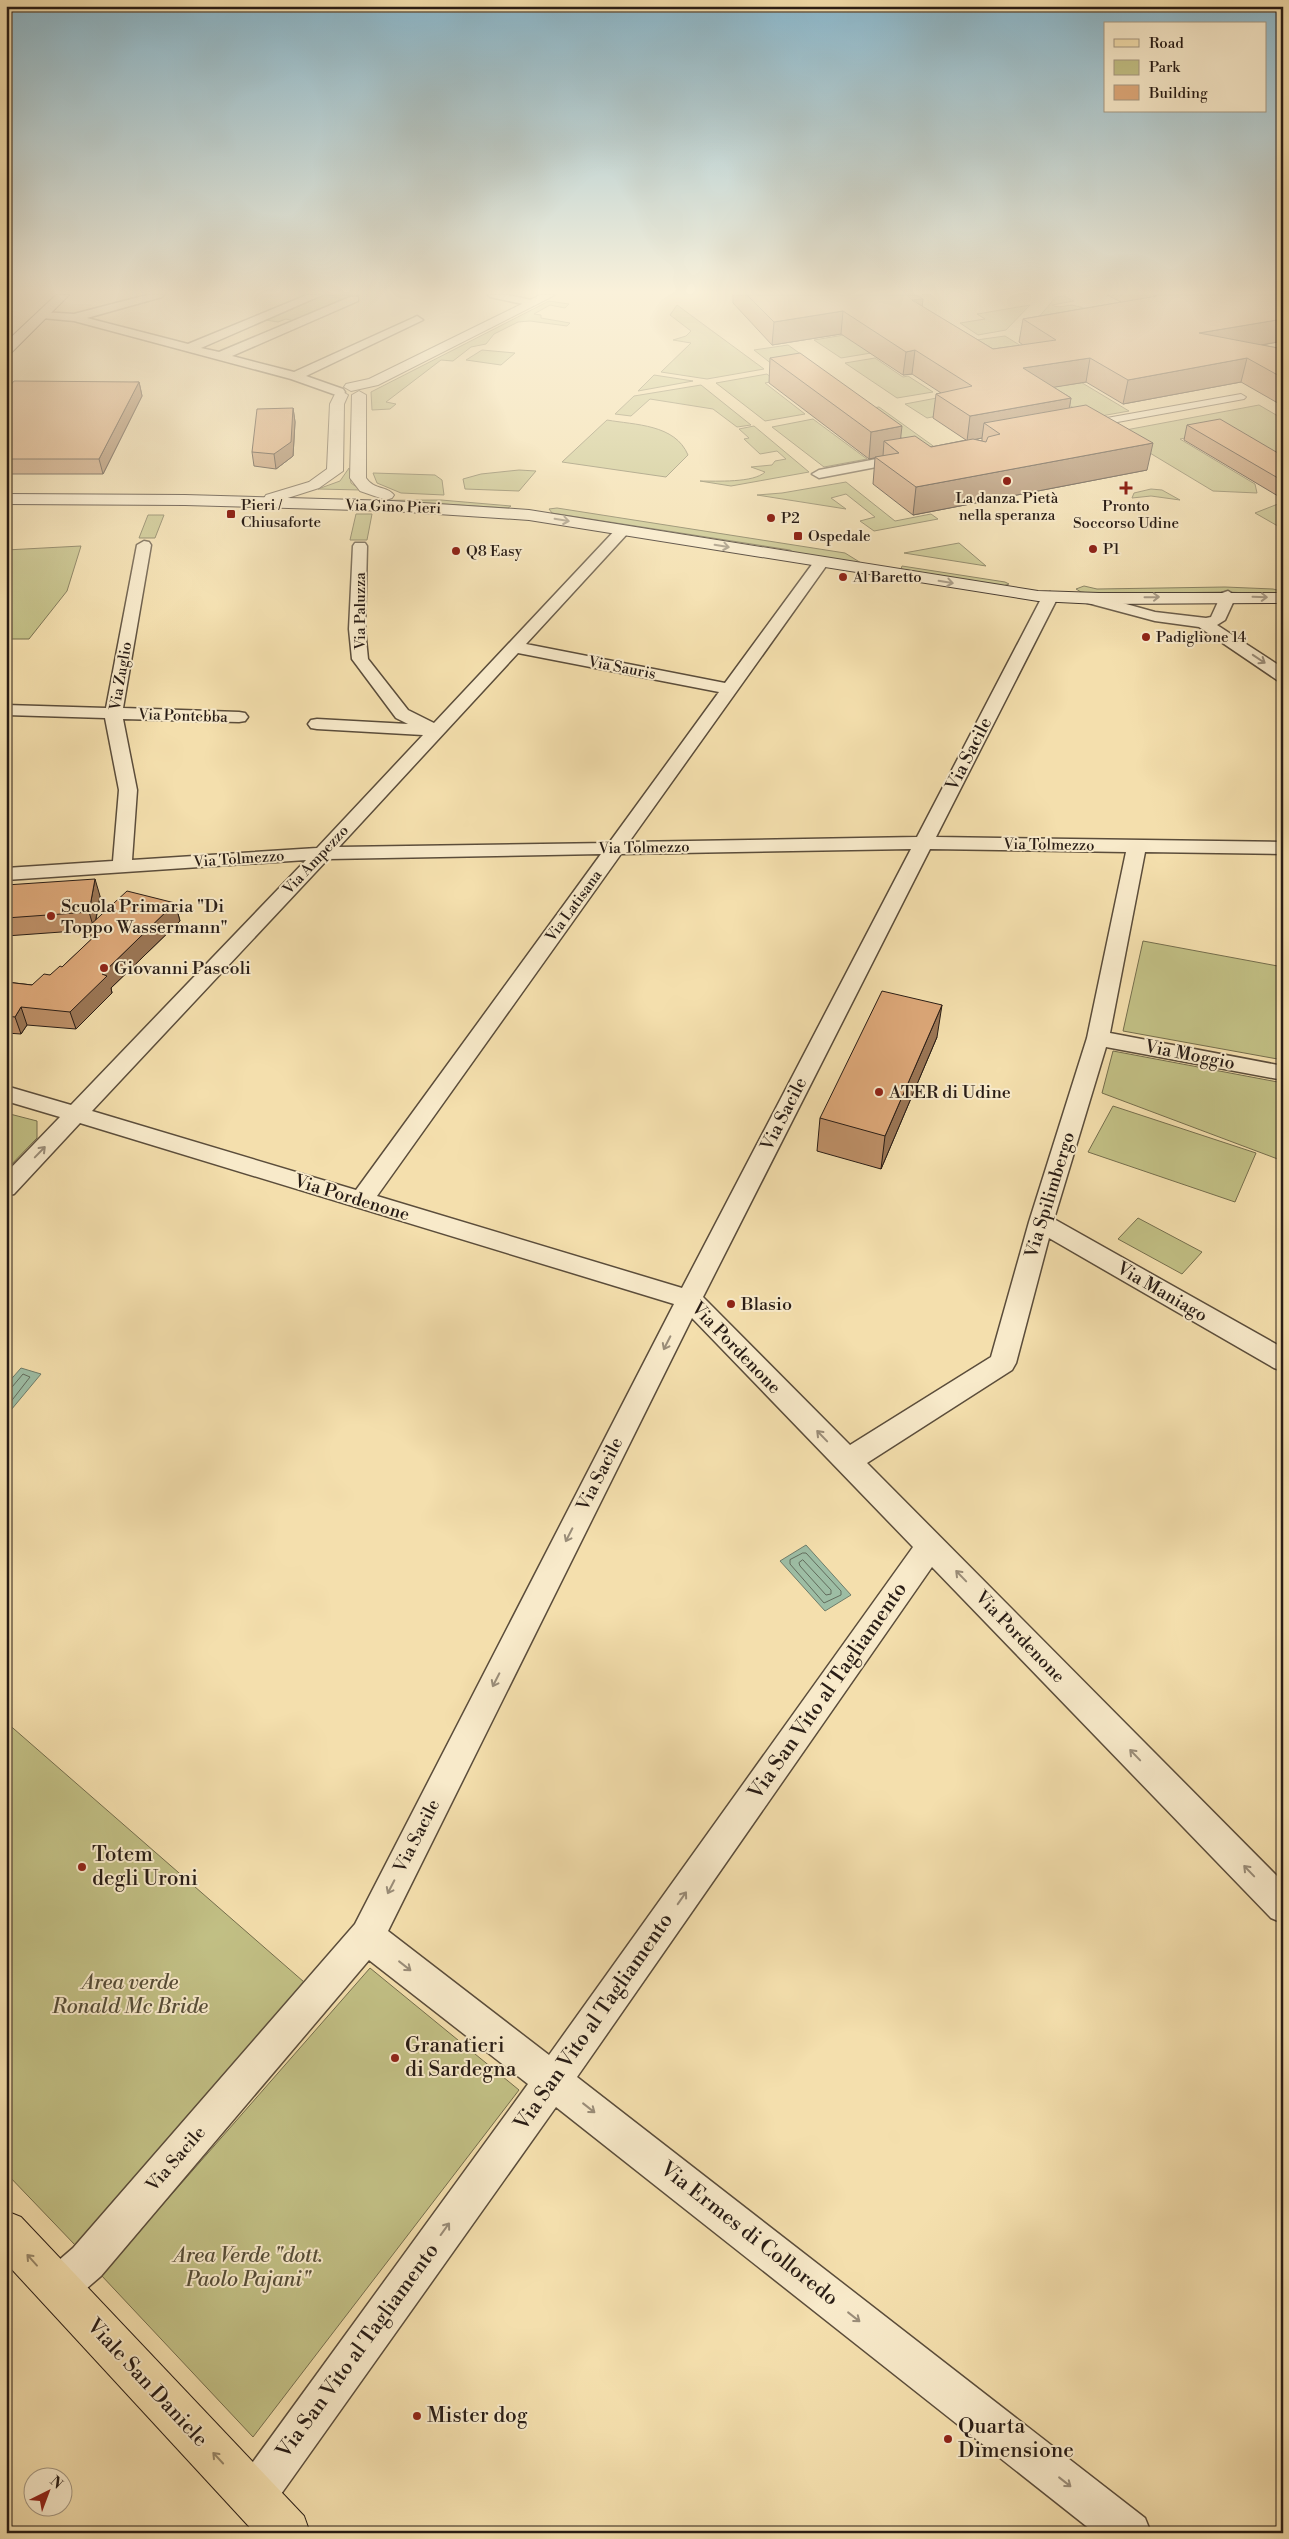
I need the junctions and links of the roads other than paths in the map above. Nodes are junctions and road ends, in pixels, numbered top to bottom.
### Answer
1 (337, 413) edge
2 (357, 413) edge
3 (1149, 413) edge
4 (1085, 425) edge
5 (338, 430) junction
6 (359, 430) junction
7 (926, 454) edge
8 (819, 474) dead end
9 (6, 492) edge
10 (293, 493) junction
11 (272, 498) junction
12 (6, 499) edge
13 (185, 500) junction
14 (389, 501) junction
15 (540, 503) junction
16 (514, 507) junction
17 (6, 509) edge
18 (530, 515) junction
19 (625, 522) junction
20 (670, 522) dead end
21 (144, 545) dead end
22 (360, 546) dead end
23 (856, 552) junction
24 (821, 562) junction
25 (880, 572) junction
26 (1283, 584) edge
27 (1053, 591) junction
28 (1228, 596) junction
29 (1090, 598) junction
30 (1283, 598) edge
31 (1205, 624) junction
32 (514, 647) junction
33 (1283, 676) edge
34 (731, 689) junction
35 (6, 710) edge
36 (113, 714) junction
37 (239, 717) dead end
38 (317, 724) dead end
39 (436, 731) junction
40 (924, 843) junction
41 (1136, 847) junction
42 (1283, 848) edge
43 (616, 849) junction
44 (323, 853) junction
45 (122, 866) junction
46 (6, 874) edge
47 (1098, 1038) junction
48 (1283, 1072) edge
49 (6, 1093) edge
50 (76, 1115) junction
51 (6, 1188) edge
52 (361, 1201) junction
53 (1041, 1222) junction
54 (688, 1300) junction
55 (1283, 1361) edge
56 (847, 1462) junction
57 (931, 1545) junction
58 (1283, 1906) edge
59 (367, 1936) junction
60 (553, 2080) junction
61 (6, 2232) edge
62 (57, 2288) junction
63 (254, 2496) junction
64 (287, 2533) edge
65 (1130, 2533) edge

1 - 5 main road
2 - 6 main road
3 - 4 street
5 - 6 main road
5 - 10 main road
6 - 14 main road
7 - 8 street
9 - 10 main road
10 - 11 main road
10 - 14 main road
11 - 13 main road, Via Gino Pieri
11 - 14 main road, Via Gino Pieri
12 - 13 main road
13 - 14 main road, Via Gino Pieri
14 - 16 main road, Via Gino Pieri
14 - 17 main road
15 - 16 main road, Via Gino Pieri
15 - 18 main road
15 - 19 main road, Via Gino Pieri
16 - 18 main road, Via Gino Pieri
18 -> 19 main road, Via Gino Pieri
19 -> 24 main road, Via Gino Pieri
19 - 32 street, Via Ampezzo
20 - 23 main road
21 - 36 street, Via Zuglio
22 - 39 street, Via Paluzza
23 - 25 main road
23 - 27 main road
24 - 25 main road, Via Gino Pieri
24 - 34 street, Via Latisana
25 -> 27 main road, Via Gino Pieri
26 - 27 main road
27 - 29 main road
27 - 40 street, Via Sacile
29 -> 28 main road
28 -> 30 main road
28 - 31 street
29 - 31 street
31 -> 33 street
32 - 34 street, Via Sauris
32 - 39 street, Via Ampezzo
34 - 43 street, Via Latisana
35 - 36 street, Via Pontebba
36 - 37 street, Via Pontebba
36 - 45 street, Via Zuglio
38 - 39 street
39 - 44 street, Via Ampezzo
40 - 41 street, Via Tolmezzo
40 - 43 street, Via Tolmezzo
40 - 54 street, Via Sacile
41 - 42 street, Via Tolmezzo
41 - 47 street, Via Spilimbergo
43 - 44 street, Via Tolmezzo
43 - 52 street, Via Latisana
44 - 45 street, Via Tolmezzo
44 - 50 street, Via Ampezzo
45 - 46 street, Via Tolmezzo
47 - 48 street, Via Moggio
47 - 53 street, Via Spilimbergo
49 - 50 street, Via Pordenone
51 -> 50 street, Via Ampezzo
50 - 52 street, Via Pordenone
52 - 54 street, Via Pordenone
53 - 55 street, Via Maniago
53 - 56 street, Via Spilimbergo
56 -> 54 street, Via Pordenone
54 -> 59 street, Via Sacile
56 - 57 street, Via Pordenone
58 -> 57 street, Via Pordenone
60 -> 57 street, Via San Vito al Tagliamento
59 -> 60 street, Via Ermes di Colloredo
59 - 62 street, Via Sacile
63 -> 60 street, Via San Vito al Tagliamento
60 -> 65 street, Via Ermes di Colloredo
62 -> 61 main road, Viale San Daniele
63 -> 62 main road, Viale San Daniele
63 - 64 main road, Viale San Daniele

